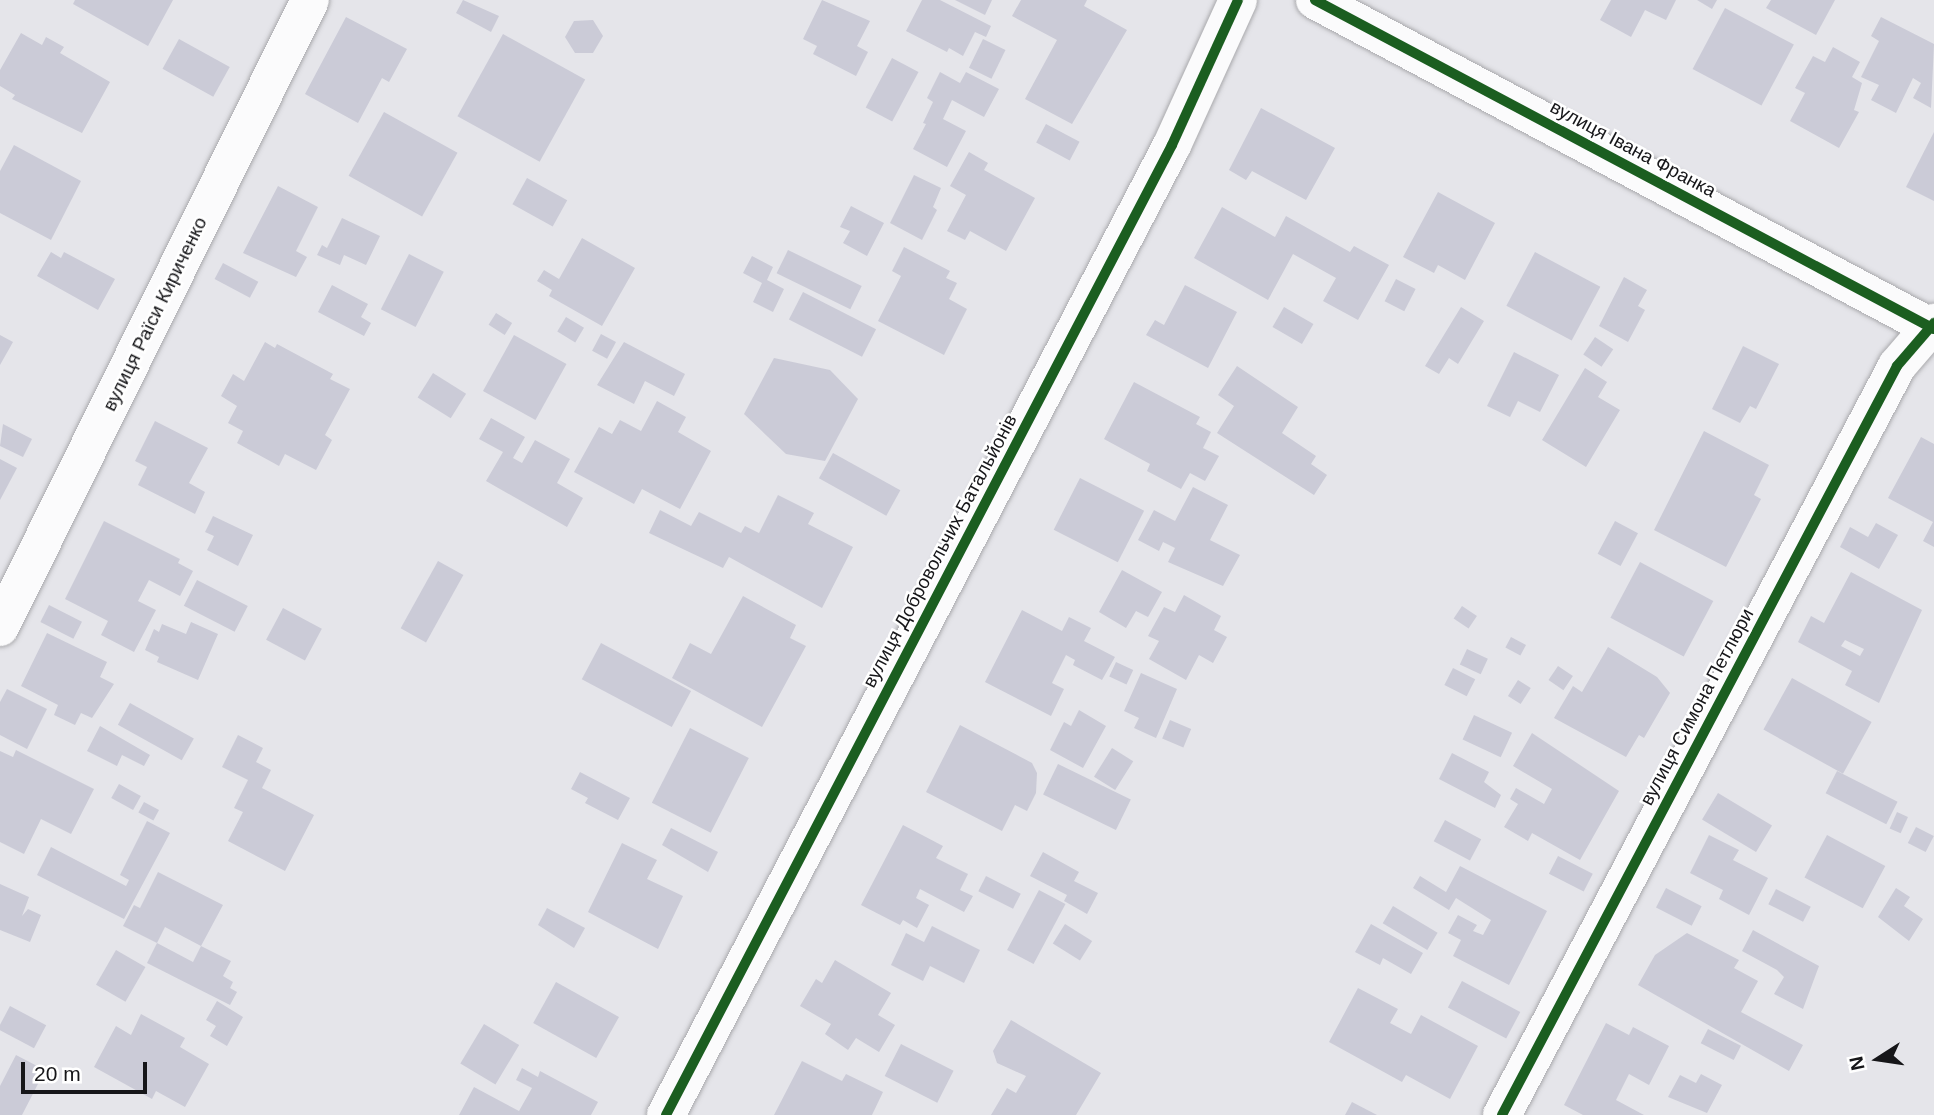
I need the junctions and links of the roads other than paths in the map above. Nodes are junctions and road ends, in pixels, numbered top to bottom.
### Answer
1 (310, 0) edge
2 (1238, 0) edge
3 (1315, 0) edge
4 (1933, 326) edge
5 (0, 627) edge
6 (666, 1115) edge
7 (1502, 1115) edge

1 - 5 street, вулиця Раїси Кириченко
2 - 6 street, вулиця Добровольчих Батальйонів
3 - 4 street, вулиця Івана Франка
4 - 7 street, вулиця Симона Петлюри

